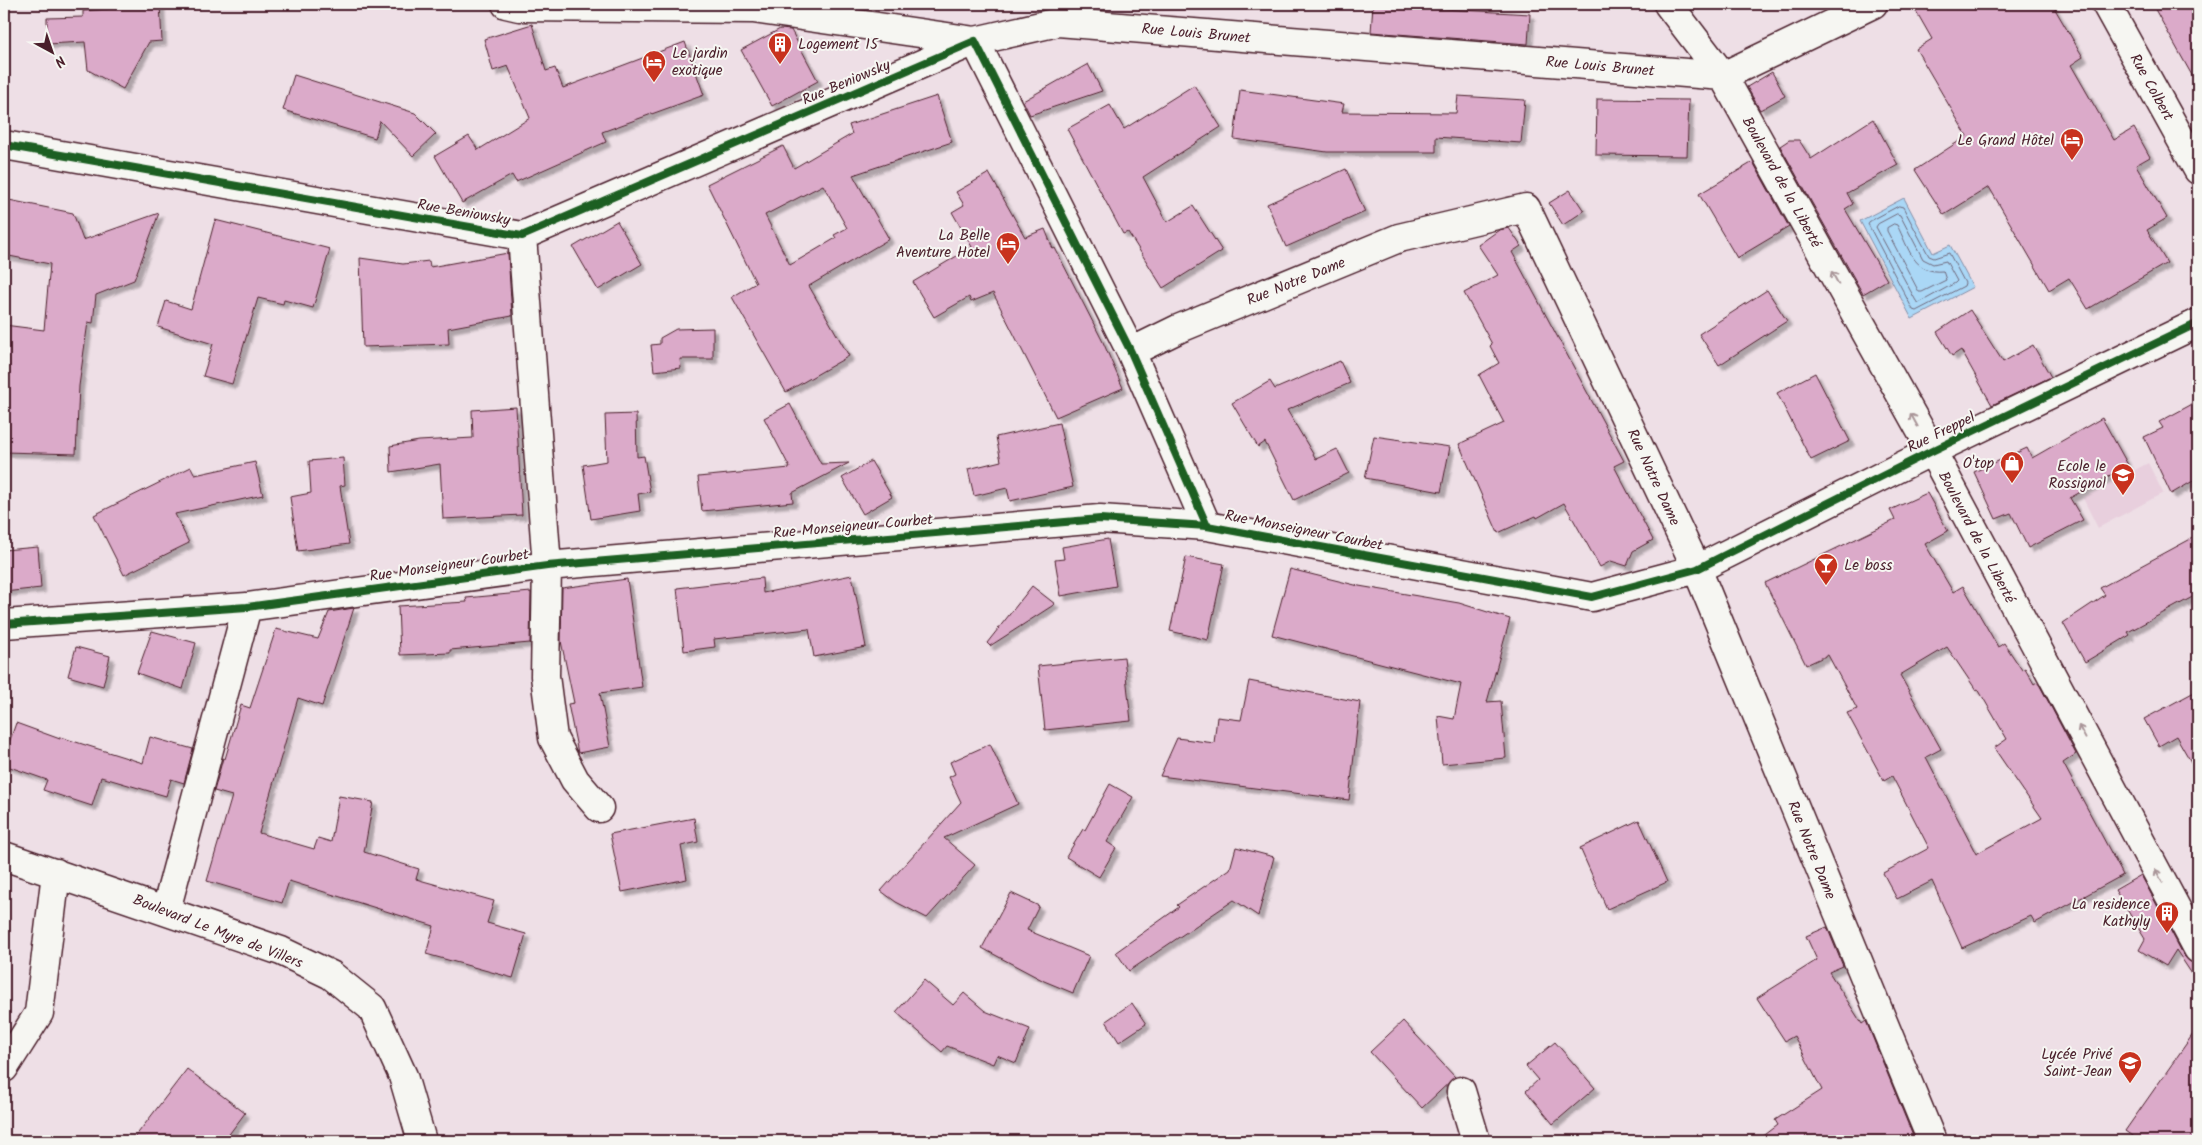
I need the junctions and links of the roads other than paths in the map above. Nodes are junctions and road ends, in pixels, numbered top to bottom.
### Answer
1 (506, 4) edge
2 (1668, 4) edge
3 (1873, 4) edge
4 (2106, 4) edge
5 (753, 6) edge
6 (975, 41) junction
7 (1723, 76) junction
8 (4, 145) edge
9 (2198, 170) edge
10 (522, 236) junction
11 (2198, 324) edge
12 (1131, 352) junction
13 (1932, 451) junction
14 (1207, 526) junction
15 (547, 566) junction
16 (1697, 569) junction
17 (247, 607) junction
18 (4, 624) edge
19 (599, 808) dead end
20 (4, 856) edge
21 (56, 873) junction
22 (166, 910) junction
23 (2198, 949) edge
24 (4, 1068) edge
25 (1461, 1091) dead end
26 (422, 1141) edge
27 (1476, 1141) edge
28 (1932, 1141) edge

1 - 5 street, Rue Louis Brunet
2 - 7 street, Boulevard de la Liberté
3 - 7 street
4 - 9 street, Rue Colbert
5 - 6 street, Rue Louis Brunet
6 - 7 street, Rue Louis Brunet
6 - 10 street, Rue Beniowsky
6 - 12 street
13 -> 7 street, Boulevard de la Liberté
8 - 10 street, Rue Beniowsky
10 - 15 street
11 - 13 street, Rue Freppel
12 - 14 street
12 - 16 street, Rue Notre Dame
13 - 16 street, Rue Freppel
23 -> 13 street, Boulevard de la Liberté
14 - 15 street, Rue Monseigneur Courbet
14 - 16 street, Rue Monseigneur Courbet
15 - 17 street, Rue Monseigneur Courbet
15 - 19 street
16 - 28 street, Rue Notre Dame
17 - 18 street, Rue Monseigneur Courbet
17 - 22 street
20 - 21 street, Boulevard Le Myre de Villers
21 - 22 street, Boulevard Le Myre de Villers
21 - 24 street
22 - 26 street, Boulevard Le Myre de Villers
25 - 27 street

